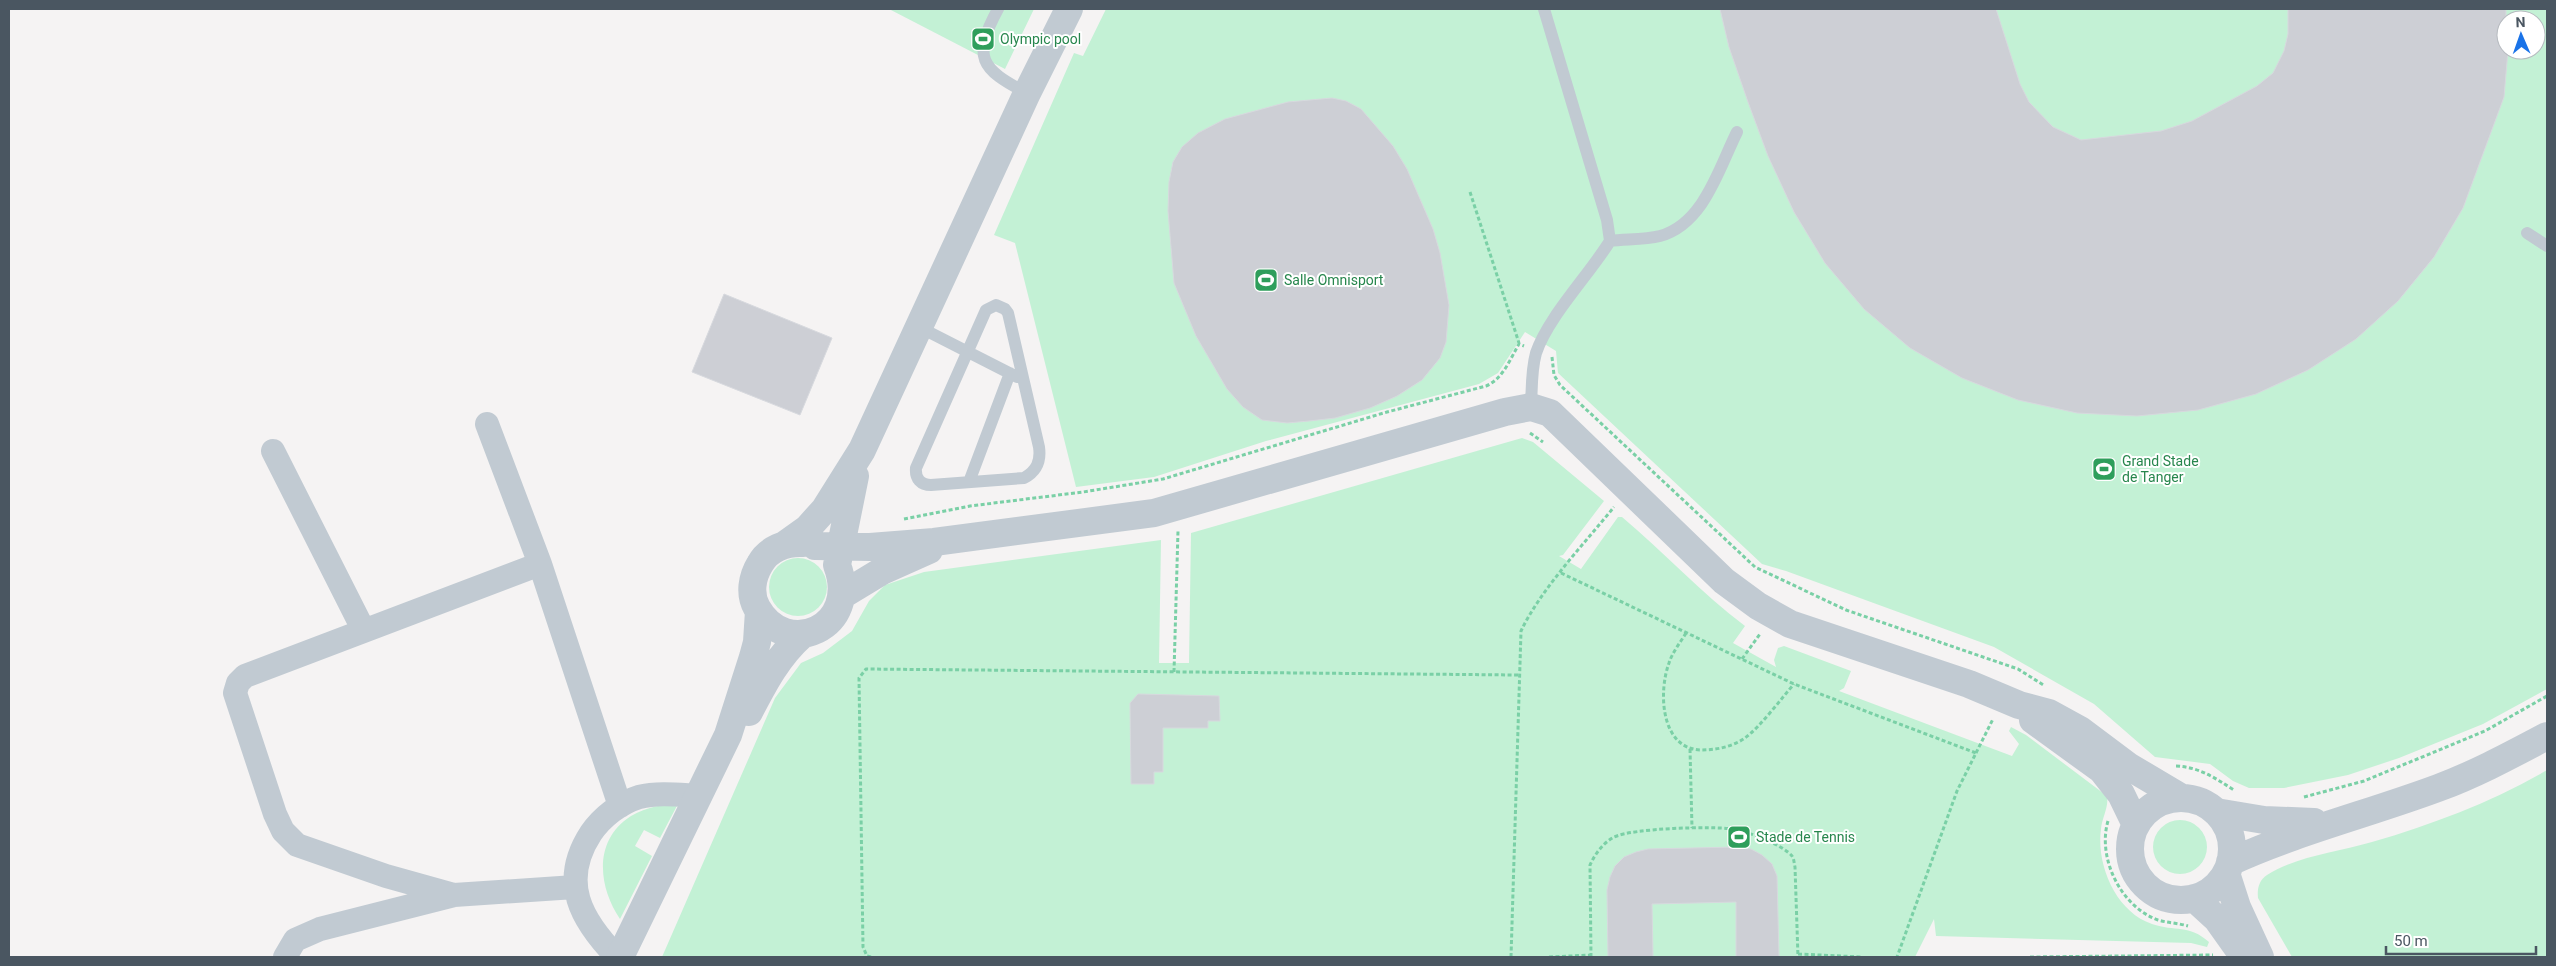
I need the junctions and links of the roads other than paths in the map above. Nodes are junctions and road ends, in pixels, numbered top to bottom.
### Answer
1 (998, 9) edge
2 (1068, 9) edge
3 (1544, 9) edge
4 (1027, 93) junction
5 (1737, 132) dead end
6 (2526, 233) dead end
7 (1610, 241) junction
8 (2547, 246) edge
9 (918, 327) junction
10 (968, 352) junction
11 (1016, 376) junction
12 (1528, 420) junction
13 (487, 424) dead end
14 (862, 450) junction
15 (273, 451) dead end
16 (969, 482) junction
17 (966, 538) junction
18 (786, 544) junction
19 (831, 552) junction
20 (540, 564) junction
21 (844, 594) junction
22 (759, 611) junction
23 (364, 629) junction
24 (803, 634) junction
25 (2007, 710) junction
26 (728, 735) junction
27 (2547, 736) edge
28 (700, 796) junction
29 (2182, 798) junction
30 (620, 806) junction
31 (2216, 812) junction
32 (2332, 822) junction
33 (2136, 825) junction
34 (2228, 868) junction
35 (575, 887) junction
36 (454, 896) junction
37 (2194, 898) junction
38 (285, 957) edge
39 (619, 957) edge
40 (2244, 957) edge
41 (2260, 957) edge

1 - 4 lane
2 - 4 street
3 - 7 lane
4 - 9 street
5 - 7 lane
6 - 8 lane
7 - 12 lane
9 - 10 lane
9 - 14 street
10 - 11 lane
10 - 11 lane
10 - 16 lane
11 - 16 lane
11 - 16 lane
12 - 17 street
12 - 25 street
13 - 20 street
14 - 18 street
14 - 19 street
15 - 23 street
17 - 19 street
17 - 21 street
18 - 19 street
18 - 22 street
19 - 21 street
20 - 23 street
20 - 30 street
21 - 24 street
22 - 24 street
22 - 26 street
23 - 36 street
24 - 26 street
25 - 29 street
25 - 33 street
26 - 28 street
27 - 32 street
28 - 30 street
28 - 39 street
29 - 31 street
29 - 33 street
30 - 35 street
31 - 32 street
31 - 34 street
32 - 34 street
33 - 37 street
34 - 37 street
34 - 41 street
35 - 36 street
35 - 39 street
36 - 38 street
37 - 40 street

